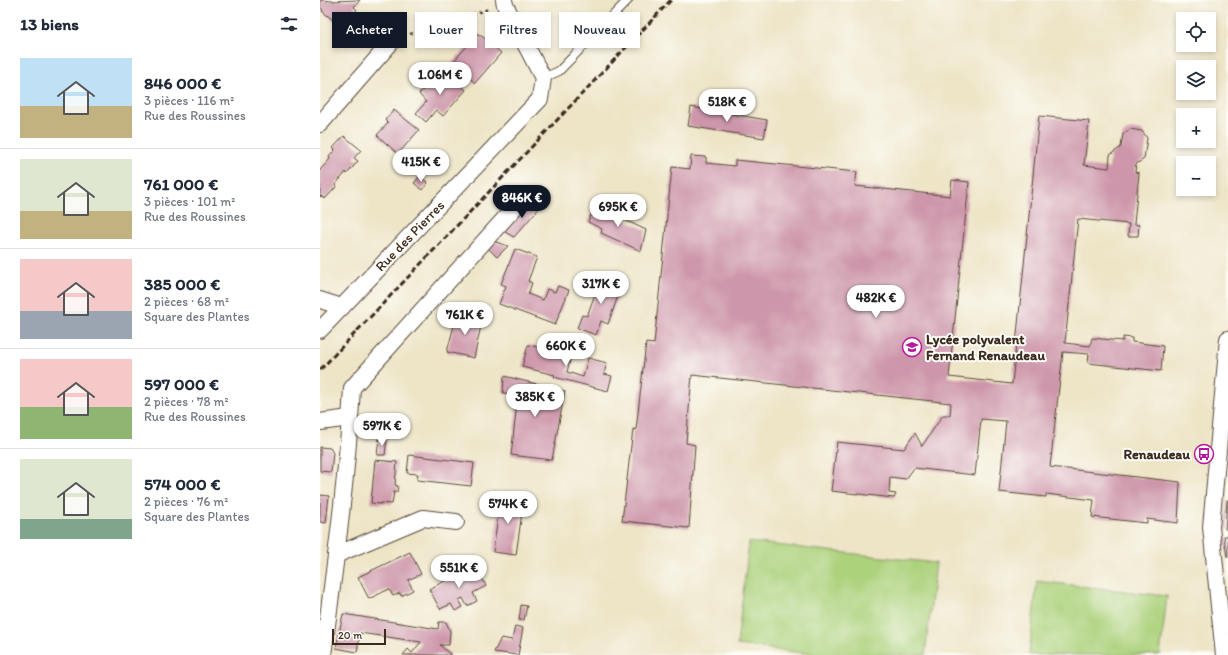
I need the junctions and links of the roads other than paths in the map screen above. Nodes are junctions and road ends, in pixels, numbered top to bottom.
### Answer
1 (628, 0) edge
2 (504, 2) edge
3 (386, 48) edge
4 (543, 78) junction
5 (320, 124) edge
6 (516, 206) dead end
7 (320, 300) edge
8 (342, 307) junction
9 (320, 330) edge
10 (1228, 339) edge
11 (1227, 359) edge
12 (350, 418) junction
13 (320, 422) edge
14 (1221, 479) edge
15 (456, 522) dead end
16 (336, 555) junction
17 (323, 655) edge
18 (1224, 655) edge

1 - 4 lane
2 - 4 street
3 - 5 street
4 - 8 street, Rue des Pierres
6 - 12 street
7 - 8 street
8 - 9 street, Rue des Pierres
10 - 11 street
11 - 14 street
12 - 13 street
12 - 16 street
14 - 18 street
15 - 16 street
16 - 17 street

